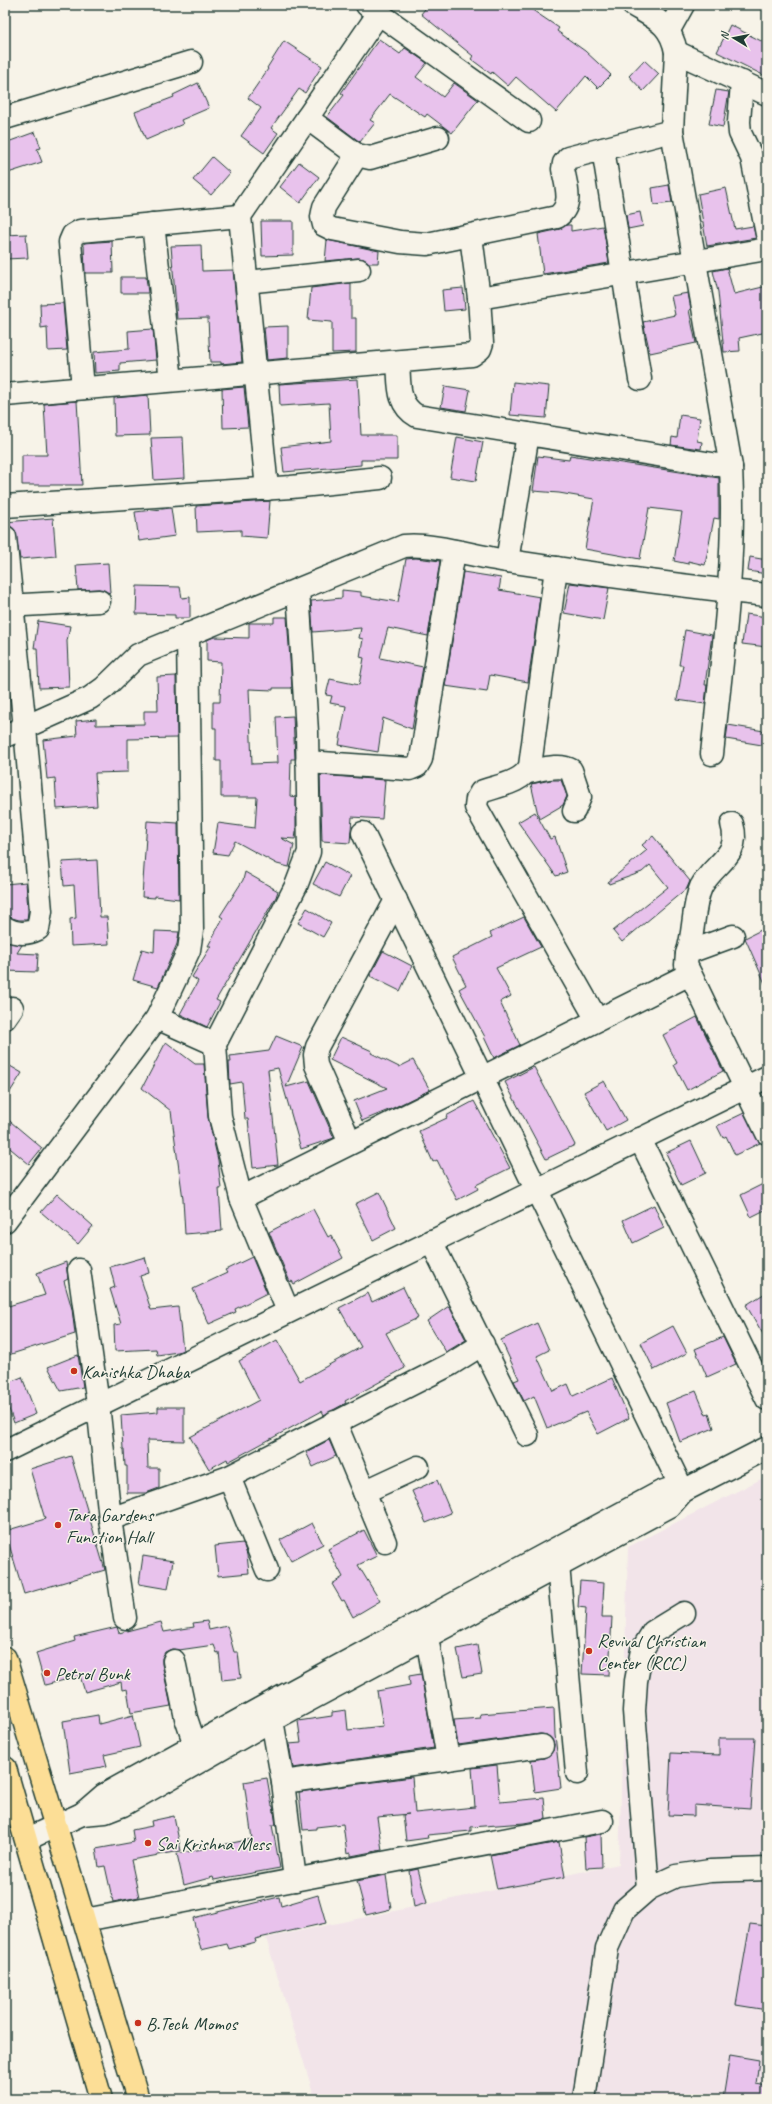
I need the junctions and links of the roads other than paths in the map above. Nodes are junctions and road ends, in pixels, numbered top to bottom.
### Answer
1 (633, 5) edge
2 (683, 5) edge
3 (373, 9) edge
4 (669, 30) junction
5 (676, 52) junction
6 (191, 62) dead end
7 (742, 82) junction
8 (767, 94) edge
9 (5, 118) edge
10 (307, 118) junction
11 (529, 121) dead end
12 (672, 131) junction
13 (438, 138) dead end
14 (603, 149) junction
15 (357, 155) junction
16 (240, 216) junction
17 (153, 224) junction
18 (767, 234) edge
19 (471, 236) junction
20 (767, 249) edge
21 (696, 261) junction
22 (359, 270) dead end
23 (623, 274) junction
24 (247, 282) junction
25 (479, 298) junction
26 (398, 362) junction
27 (256, 373) junction
28 (640, 379) dead end
29 (171, 380) junction
30 (83, 388) junction
31 (5, 395) edge
32 (528, 434) junction
33 (731, 467) junction
34 (380, 478) dead end
35 (267, 489) junction
36 (5, 506) edge
37 (5, 537) edge
38 (454, 551) junction
39 (507, 561) junction
40 (556, 568) junction
41 (298, 590) junction
42 (729, 591) junction
43 (767, 595) edge
44 (99, 601) dead end
45 (8, 606) edge
46 (188, 634) junction
47 (25, 728) junction
48 (5, 736) edge
49 (712, 754) dead end
50 (307, 762) junction
51 (528, 772) junction
52 (574, 811) dead end
53 (732, 824) dead end
54 (363, 833) dead end
55 (396, 900) junction
56 (5, 928) edge
57 (733, 936) dead end
58 (688, 964) junction
59 (158, 1018) junction
60 (598, 1020) junction
61 (214, 1044) junction
62 (767, 1077) edge
63 (481, 1079) junction
64 (745, 1088) junction
65 (767, 1133) edge
66 (640, 1139) junction
67 (350, 1142) junction
68 (537, 1191) junction
69 (241, 1198) junction
70 (5, 1221) edge
71 (431, 1241) junction
72 (79, 1270) dead end
73 (288, 1311) junction
74 (483, 1344) junction
75 (767, 1399) edge
76 (98, 1404) junction
77 (336, 1422) junction
78 (527, 1435) dead end
79 (767, 1448) edge
80 (5, 1451) edge
81 (418, 1467) dead end
82 (229, 1477) junction
83 (683, 1491) junction
84 (364, 1492) junction
85 (110, 1518) junction
86 (385, 1542) dead end
87 (558, 1565) junction
88 (267, 1570) dead end
89 (459, 1610) junction
90 (684, 1613) dead end
91 (125, 1618) dead end
92 (427, 1636) junction
93 (5, 1658) edge
94 (174, 1661) dead end
95 (272, 1720) junction
96 (195, 1745) junction
97 (542, 1746) dead end
98 (448, 1759) junction
99 (5, 1768) edge
100 (577, 1773) dead end
101 (283, 1782) junction
102 (82, 1814) junction
103 (602, 1821) dead end
104 (54, 1825) junction
105 (27, 1840) junction
106 (767, 1869) edge
107 (295, 1880) junction
108 (648, 1889) junction
109 (85, 1920) junction
110 (101, 2099) edge
111 (138, 2099) edge
112 (584, 2099) edge

1 - 4 street
2 - 4 street
3 - 10 street
3 - 11 street
4 - 5 street
5 - 7 street
5 - 12 street
6 - 9 street
7 - 8 street
7 - 18 street
10 - 15 street
10 - 16 street
12 - 14 street
12 - 21 street
13 - 15 street
14 - 19 street
14 - 23 street
15 - 19 street
16 - 17 street
16 - 24 street
17 - 29 street
17 - 30 street
19 - 25 street
20 - 21 street
21 - 23 street
21 - 33 street
22 - 24 street
23 - 25 street
23 - 28 street
24 - 27 street
25 - 26 street
26 - 27 street
26 - 32 street
27 - 29 street
27 - 35 street
29 - 30 street
30 - 31 street
32 - 33 street
32 - 39 street
33 - 42 street
34 - 35 street
35 - 36 street
37 - 45 street
38 - 39 street
38 - 41 street
38 - 50 street
39 - 40 street
40 - 42 street
40 - 51 street
41 - 46 street
41 - 50 street
42 - 43 street
42 - 49 street
44 - 45 street
45 - 47 street
46 - 47 street
46 - 59 street
47 - 48 street
47 - 56 street
50 - 61 street
51 - 52 street
51 - 60 street
53 - 58 street
54 - 55 street
55 - 63 street
55 - 67 street
57 - 58 street
58 - 60 street
58 - 64 street
59 - 61 street
59 - 70 street
60 - 63 street
61 - 69 street
62 - 64 street
63 - 67 street
63 - 68 street
64 - 65 street
64 - 66 street
66 - 68 street
66 - 75 street
67 - 69 street
68 - 71 street
68 - 83 street
69 - 73 street
71 - 73 street
71 - 74 street
72 - 76 street
73 - 76 street
74 - 77 street
74 - 78 street
76 - 80 street
76 - 85 street
77 - 82 street
77 - 84 street
79 - 83 street
81 - 84 street
82 - 85 street
82 - 88 street
83 - 87 street
83 - 89 street
84 - 86 street
85 - 91 street
87 - 89 street
87 - 100 street
89 - 92 street
89 - 96 street
90 - 108 street
92 - 95 street
92 - 98 street
93 - 104 main road
94 - 96 street
95 - 101 street
95 - 102 street
96 - 102 street
97 - 98 street
98 - 101 street
99 - 105 main road
101 - 107 street
102 - 104 street
103 - 107 street
104 - 105 street
104 - 109 main road
105 - 110 main road
106 - 108 street
107 - 109 street
108 - 112 street
109 - 111 main road

